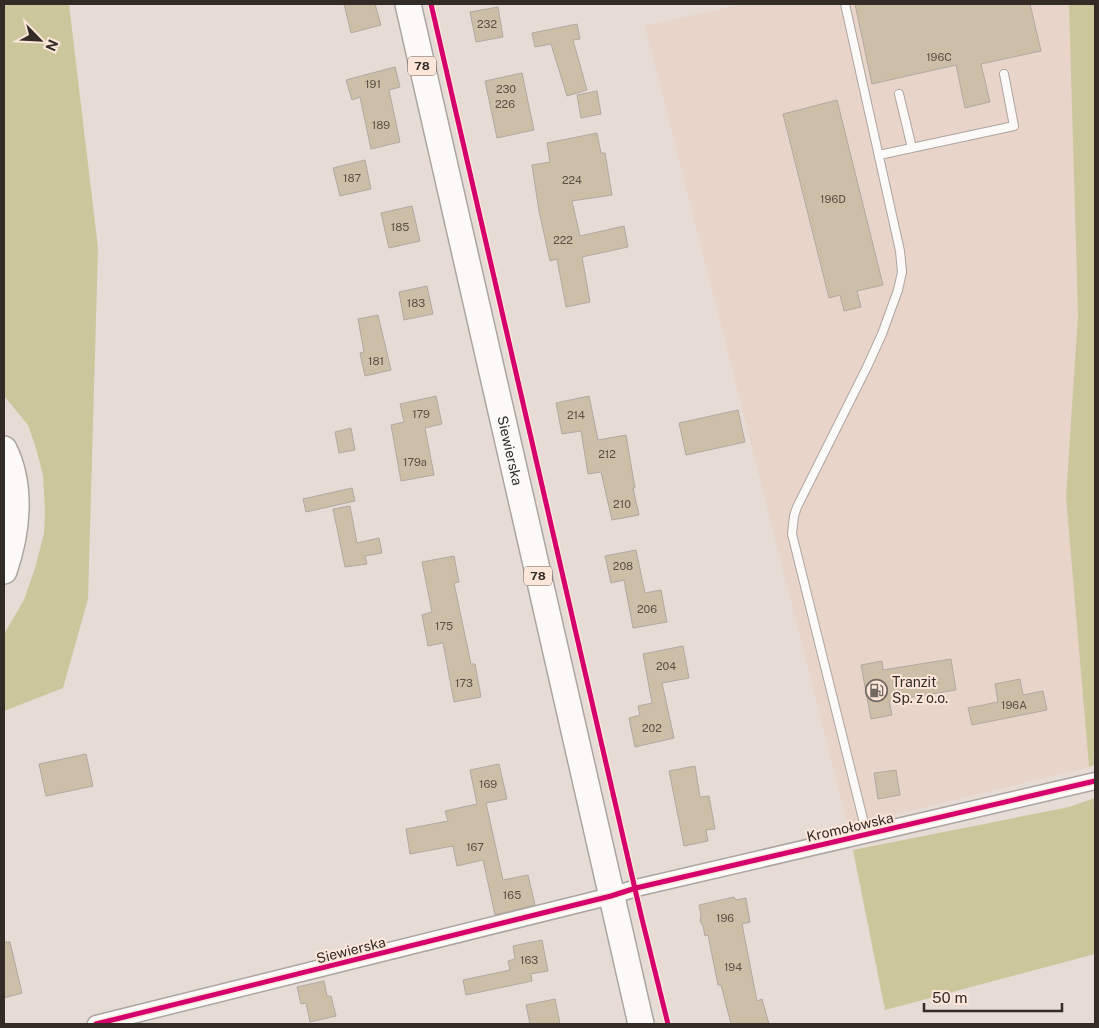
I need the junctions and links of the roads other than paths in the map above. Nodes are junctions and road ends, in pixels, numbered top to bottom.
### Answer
1 (408, 4) edge
2 (845, 4) edge
3 (1004, 74) dead end
4 (899, 94) dead end
5 (912, 148) junction
6 (879, 155) junction
7 (4, 449) edge
8 (4, 571) edge
9 (1095, 781) edge
10 (867, 835) junction
11 (611, 896) junction
12 (96, 1024) edge
13 (641, 1024) edge

1 - 11 main road, Siewierska / 78
2 - 6 lane
3 - 5 lane
4 - 5 lane
5 - 6 lane
6 - 10 lane
7 - 8 main road
9 - 10 street, Kromołowska
10 - 11 street, Kromołowska
11 - 12 street, Siewierska
11 - 13 main road, Siewierska / 78

